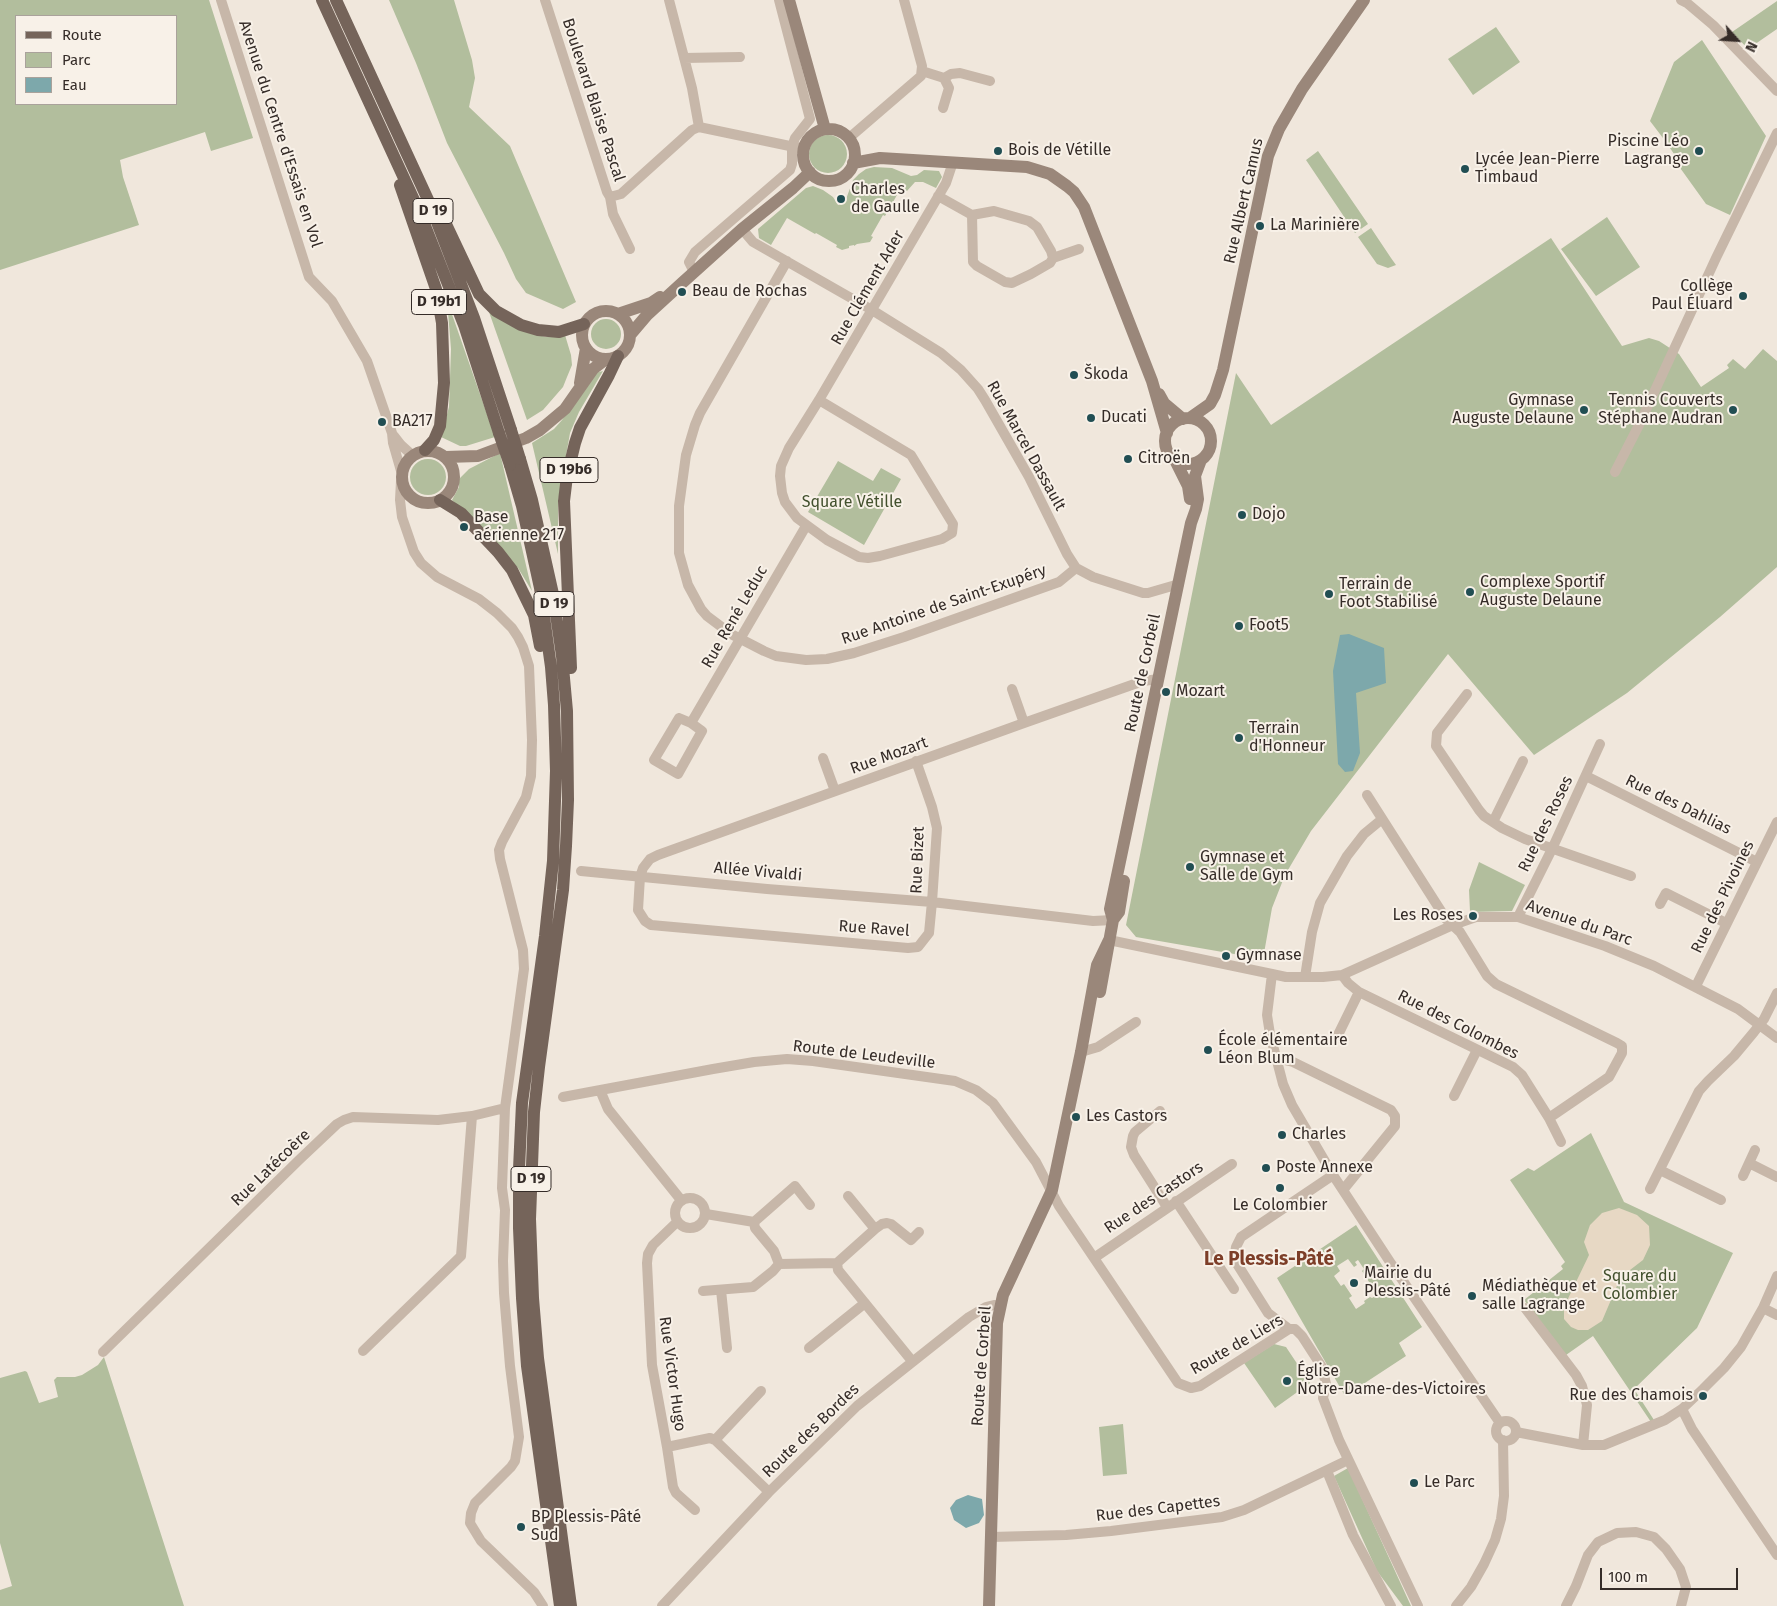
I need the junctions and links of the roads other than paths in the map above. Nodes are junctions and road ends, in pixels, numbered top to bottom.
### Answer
1 (221, 0) edge
2 (322, 0) edge
3 (336, 0) edge
4 (340, 0) edge
5 (545, 0) edge
6 (669, 0) edge
7 (779, 0) edge
8 (789, 0) edge
9 (904, 0) edge
10 (1680, 0) edge
11 (1364, 1) edge
12 (740, 57) dead end
13 (684, 58) junction
14 (922, 71) junction
15 (944, 78) junction
16 (990, 81) dead end
17 (1777, 91) edge
18 (943, 108) dead end
19 (699, 127) junction
20 (825, 129) junction
21 (1776, 129) edge
22 (851, 144) junction
23 (798, 148) junction
24 (395, 156) junction
25 (880, 158) junction
26 (953, 162) junction
27 (853, 163) junction
28 (810, 172) junction
29 (938, 196) junction
30 (610, 197) junction
31 (972, 215) junction
32 (742, 229) junction
33 (630, 249) dead end
34 (1079, 249) dead end
35 (1053, 258) junction
36 (787, 261) junction
37 (694, 272) junction
38 (682, 282) junction
39 (872, 310) junction
40 (618, 314) junction
41 (584, 324) junction
42 (630, 335) junction
43 (586, 348) junction
44 (612, 357) junction
45 (1223, 370) junction
46 (1152, 381) junction
47 (579, 388) junction
48 (819, 400) junction
49 (1187, 418) junction
50 (1208, 429) junction
51 (505, 432) junction
52 (392, 433) junction
53 (1167, 433) junction
54 (425, 450) junction
55 (412, 455) junction
56 (478, 456) junction
57 (446, 457) junction
58 (1175, 460) junction
59 (1201, 460) junction
60 (515, 462) junction
61 (1615, 472) dead end
62 (401, 476) junction
63 (454, 479) junction
64 (440, 500) junction
65 (1191, 523) junction
66 (806, 526) junction
67 (1076, 568) junction
68 (1179, 584) junction
69 (740, 639) junction
70 (1159, 679) junction
71 (1012, 690) dead end
72 (1467, 694) dead end
73 (554, 705) junction
74 (691, 723) junction
75 (1024, 723) junction
76 (1600, 744) dead end
77 (568, 752) junction
78 (823, 758) dead end
79 (916, 761) junction
80 (1523, 761) dead end
81 (1586, 776) junction
82 (835, 791) junction
83 (1367, 795) dead end
84 (1381, 820) junction
85 (1493, 822) junction
86 (1777, 822) edge
87 (1552, 849) junction
88 (1757, 862) junction
89 (581, 871) dead end
90 (1630, 876) dead end
91 (640, 877) junction
92 (932, 902) junction
93 (1660, 904) dead end
94 (1518, 917) junction
95 (1113, 920) junction
96 (1726, 923) junction
97 (1453, 925) junction
98 (1109, 940) junction
99 (1272, 974) junction
100 (1342, 975) junction
101 (1305, 977) junction
102 (1696, 986) junction
103 (1360, 992) junction
104 (1777, 993) edge
105 (1136, 1022) dead end
106 (1760, 1024) junction
107 (1777, 1038) edge
108 (1336, 1040) dead end
109 (1477, 1050) junction
110 (1081, 1052) junction
111 (1276, 1058) junction
112 (600, 1090) junction
113 (1454, 1096) dead end
114 (563, 1097) dead end
115 (505, 1108) junction
116 (1160, 1111) dead end
117 (472, 1116) junction
118 (1549, 1118) junction
119 (1561, 1142) dead end
120 (1755, 1150) dead end
121 (1232, 1164) dead end
122 (1749, 1164) junction
123 (1660, 1170) junction
124 (1333, 1175) junction
125 (1743, 1176) dead end
126 (1777, 1176) edge
127 (1650, 1189) dead end
128 (1052, 1190) junction
129 (1343, 1190) junction
130 (848, 1196) dead end
131 (681, 1200) junction
132 (1721, 1200) dead end
133 (1176, 1201) junction
134 (810, 1205) dead end
135 (1167, 1207) junction
136 (706, 1214) junction
137 (677, 1222) junction
138 (754, 1222) junction
139 (875, 1228) junction
140 (919, 1232) dead end
141 (1094, 1258) junction
142 (837, 1263) junction
143 (779, 1264) junction
144 (1777, 1276) edge
145 (1234, 1289) dead end
146 (721, 1290) junction
147 (703, 1291) dead end
148 (865, 1303) junction
149 (1000, 1306) junction
150 (1525, 1308) dead end
151 (1764, 1308) junction
152 (1777, 1315) edge
153 (1289, 1329) junction
154 (727, 1348) dead end
155 (809, 1348) dead end
156 (364, 1351) dead end
157 (103, 1352) dead end
158 (912, 1361) junction
159 (761, 1391) dead end
160 (1682, 1409) junction
161 (1500, 1423) junction
162 (1516, 1432) junction
163 (715, 1440) junction
164 (1503, 1440) junction
165 (1583, 1445) junction
166 (667, 1447) junction
167 (1348, 1460) junction
168 (1327, 1471) junction
169 (769, 1492) junction
170 (695, 1510) dead end
171 (991, 1537) junction
172 (1777, 1555) edge
173 (543, 1606) edge
174 (560, 1606) edge
175 (571, 1606) edge
176 (662, 1606) edge
177 (989, 1606) edge
178 (1391, 1606) edge
179 (1418, 1606) edge
180 (1456, 1606) edge
181 (1566, 1606) edge
182 (1681, 1606) edge

1 - 52 street, Avenue du Centre d'Essais en Vol
2 - 24 main road, D 19
3 - 51 main road, D 19
4 - 41 main road
5 - 30 street, Boulevard Blaise Pascal
6 - 13 street
7 - 23 street
8 - 20 main road
9 - 14 street
10 - 17 street
11 - 45 main road, Rue Albert Camus
12 - 13 street
13 - 19 street
14 - 15 street
14 - 22 street
15 - 16 street
15 - 18 street
19 - 23 street
19 - 30 street, Boulevard Blaise Pascal
20 - 22 main road
20 - 23 main road
21 - 61 street
22 - 25 main road
22 - 27 main road
23 - 28 main road
23 - 37 street
24 - 51 main road, D 19
24 - 54 main road, D 19b1
25 - 26 main road
25 - 27 main road
26 - 29 street, Rue Clément Ader
26 - 46 main road
27 - 28 main road
28 - 32 main road
29 - 31 street
29 - 39 street, Rue Clément Ader
30 - 33 street
31 - 35 street
31 - 35 street
32 - 36 street, Rue Marcel Dassault
32 - 37 main road
34 - 35 street
36 - 39 street, Rue Marcel Dassault
36 - 69 street, Rue Antoine de Saint-Exupéry
37 - 38 main road
38 - 40 main road
38 - 42 main road
39 - 48 street, Rue Clément Ader
39 - 67 street, Rue Marcel Dassault
40 - 41 main road
40 - 42 main road
41 - 43 main road
42 - 44 main road
43 - 44 main road
43 - 47 main road
44 - 47 main road
44 - 77 main road, D 19b6
45 - 49 main road, Rue Albert Camus
45 - 50 main road, Rue Albert Camus
46 - 49 main road
46 - 53 main road
47 - 56 main road
48 - 66 street, Rue Clément Ader
48 - 66 street, Rue Clément Ader
49 - 50 main road
49 - 53 main road
50 - 59 main road
51 - 60 main road, D 19, bridge
52 - 55 street
52 - 62 street
53 - 58 main road
54 - 55 main road
54 - 57 main road
55 - 62 main road
56 - 57 main road
56 - 63 main road
57 - 63 main road
58 - 59 main road
58 - 65 main road, Route de Corbeil
59 - 65 main road, Route de Corbeil
60 - 73 main road, D 19
60 - 77 main road, D 19
62 - 64 main road
62 - 115 street
63 - 64 main road
64 - 73 main road
65 - 68 main road, Route de Corbeil
66 - 69 street, Rue René Leduc
67 - 68 street
67 - 69 street, Rue Antoine de Saint-Exupéry
68 - 70 main road, Route de Corbeil
69 - 74 street, Rue René Leduc
70 - 75 street, Rue Mozart
70 - 95 main road, Route de Corbeil
71 - 75 street
72 - 85 street
73 - 174 main road, D 19
74 - 74 street
75 - 79 street, Rue Mozart
76 - 81 street, Rue des Roses
77 - 175 main road, D 19
78 - 82 street
79 - 82 street, Rue Mozart
79 - 92 street, Rue Bizet
80 - 85 street
81 - 87 street, Rue des Roses
81 - 88 street, Rue des Dahlias
82 - 91 street, Rue Mozart
83 - 84 street
84 - 97 street
84 - 101 street
85 - 87 street
86 - 88 street, Rue des Pivoines
87 - 90 street
87 - 94 street, Rue des Roses
88 - 96 street, Rue des Pivoines
89 - 91 street, Allée Vivaldi
91 - 92 street, Allée Vivaldi
91 - 92 street, Rue Ravel
92 - 95 street
93 - 96 street
94 - 97 street, Avenue du Parc
94 - 102 street, Avenue du Parc
95 - 98 main road, Route de Corbeil
96 - 102 street, Rue des Pivoines
97 - 100 street, Avenue du Parc
97 - 118 street
98 - 99 street, Avenue du Parc
98 - 110 main road, Route de Corbeil
99 - 101 street, Avenue du Parc
99 - 111 street
100 - 101 street, Avenue du Parc
100 - 103 street, Rue des Colombes
102 - 106 street, Avenue du Parc
103 - 108 street
103 - 109 street, Rue des Colombes
104 - 106 street
105 - 110 street
106 - 107 street, Avenue du Parc
106 - 123 street
109 - 113 street
109 - 118 street, Rue des Colombes
110 - 128 main road, Route de Corbeil
111 - 124 street
111 - 129 street
112 - 114 street, Route de Leudeville
112 - 128 street, Route de Leudeville
112 - 131 street
115 - 117 street, Rue Latécoère
115 - 173 street
116 - 135 street
117 - 156 street
117 - 157 street, Rue Latécoère
118 - 119 street, Rue des Colombes
120 - 122 street
121 - 133 street, Rue des Castors
122 - 125 street
122 - 126 street
123 - 127 street
123 - 132 street
124 - 129 street
124 - 153 street
128 - 141 street, Route de Liers
128 - 149 main road, Route de Corbeil
129 - 161 street
130 - 139 street
131 - 136 street
131 - 137 street
133 - 135 street, Rue des Castors
133 - 145 street
134 - 138 street
135 - 141 street, Rue des Castors
136 - 137 street
136 - 138 street
137 - 166 street, Rue Victor Hugo
138 - 143 street
139 - 140 street
139 - 142 street
141 - 153 street, Route de Liers
142 - 143 street
142 - 148 street
143 - 146 street
144 - 151 street
146 - 147 street
146 - 154 street
148 - 155 street
148 - 158 street
149 - 158 street, Route des Bordes
149 - 171 main road, Route de Corbeil
150 - 165 street
151 - 152 street
151 - 160 street
153 - 167 street, Route de Liers
158 - 169 street, Route des Bordes
159 - 163 street
160 - 165 street
160 - 172 street
161 - 162 street
161 - 164 street
162 - 164 street
162 - 165 street
163 - 166 street, Rue Victor Hugo
163 - 169 street
164 - 180 street
166 - 170 street
167 - 168 street, Rue des Capettes
167 - 179 street, Route de Liers
168 - 171 street, Rue des Capettes
168 - 178 street
169 - 176 street, Route des Bordes
171 - 177 main road, Route de Corbeil
181 - 182 street

